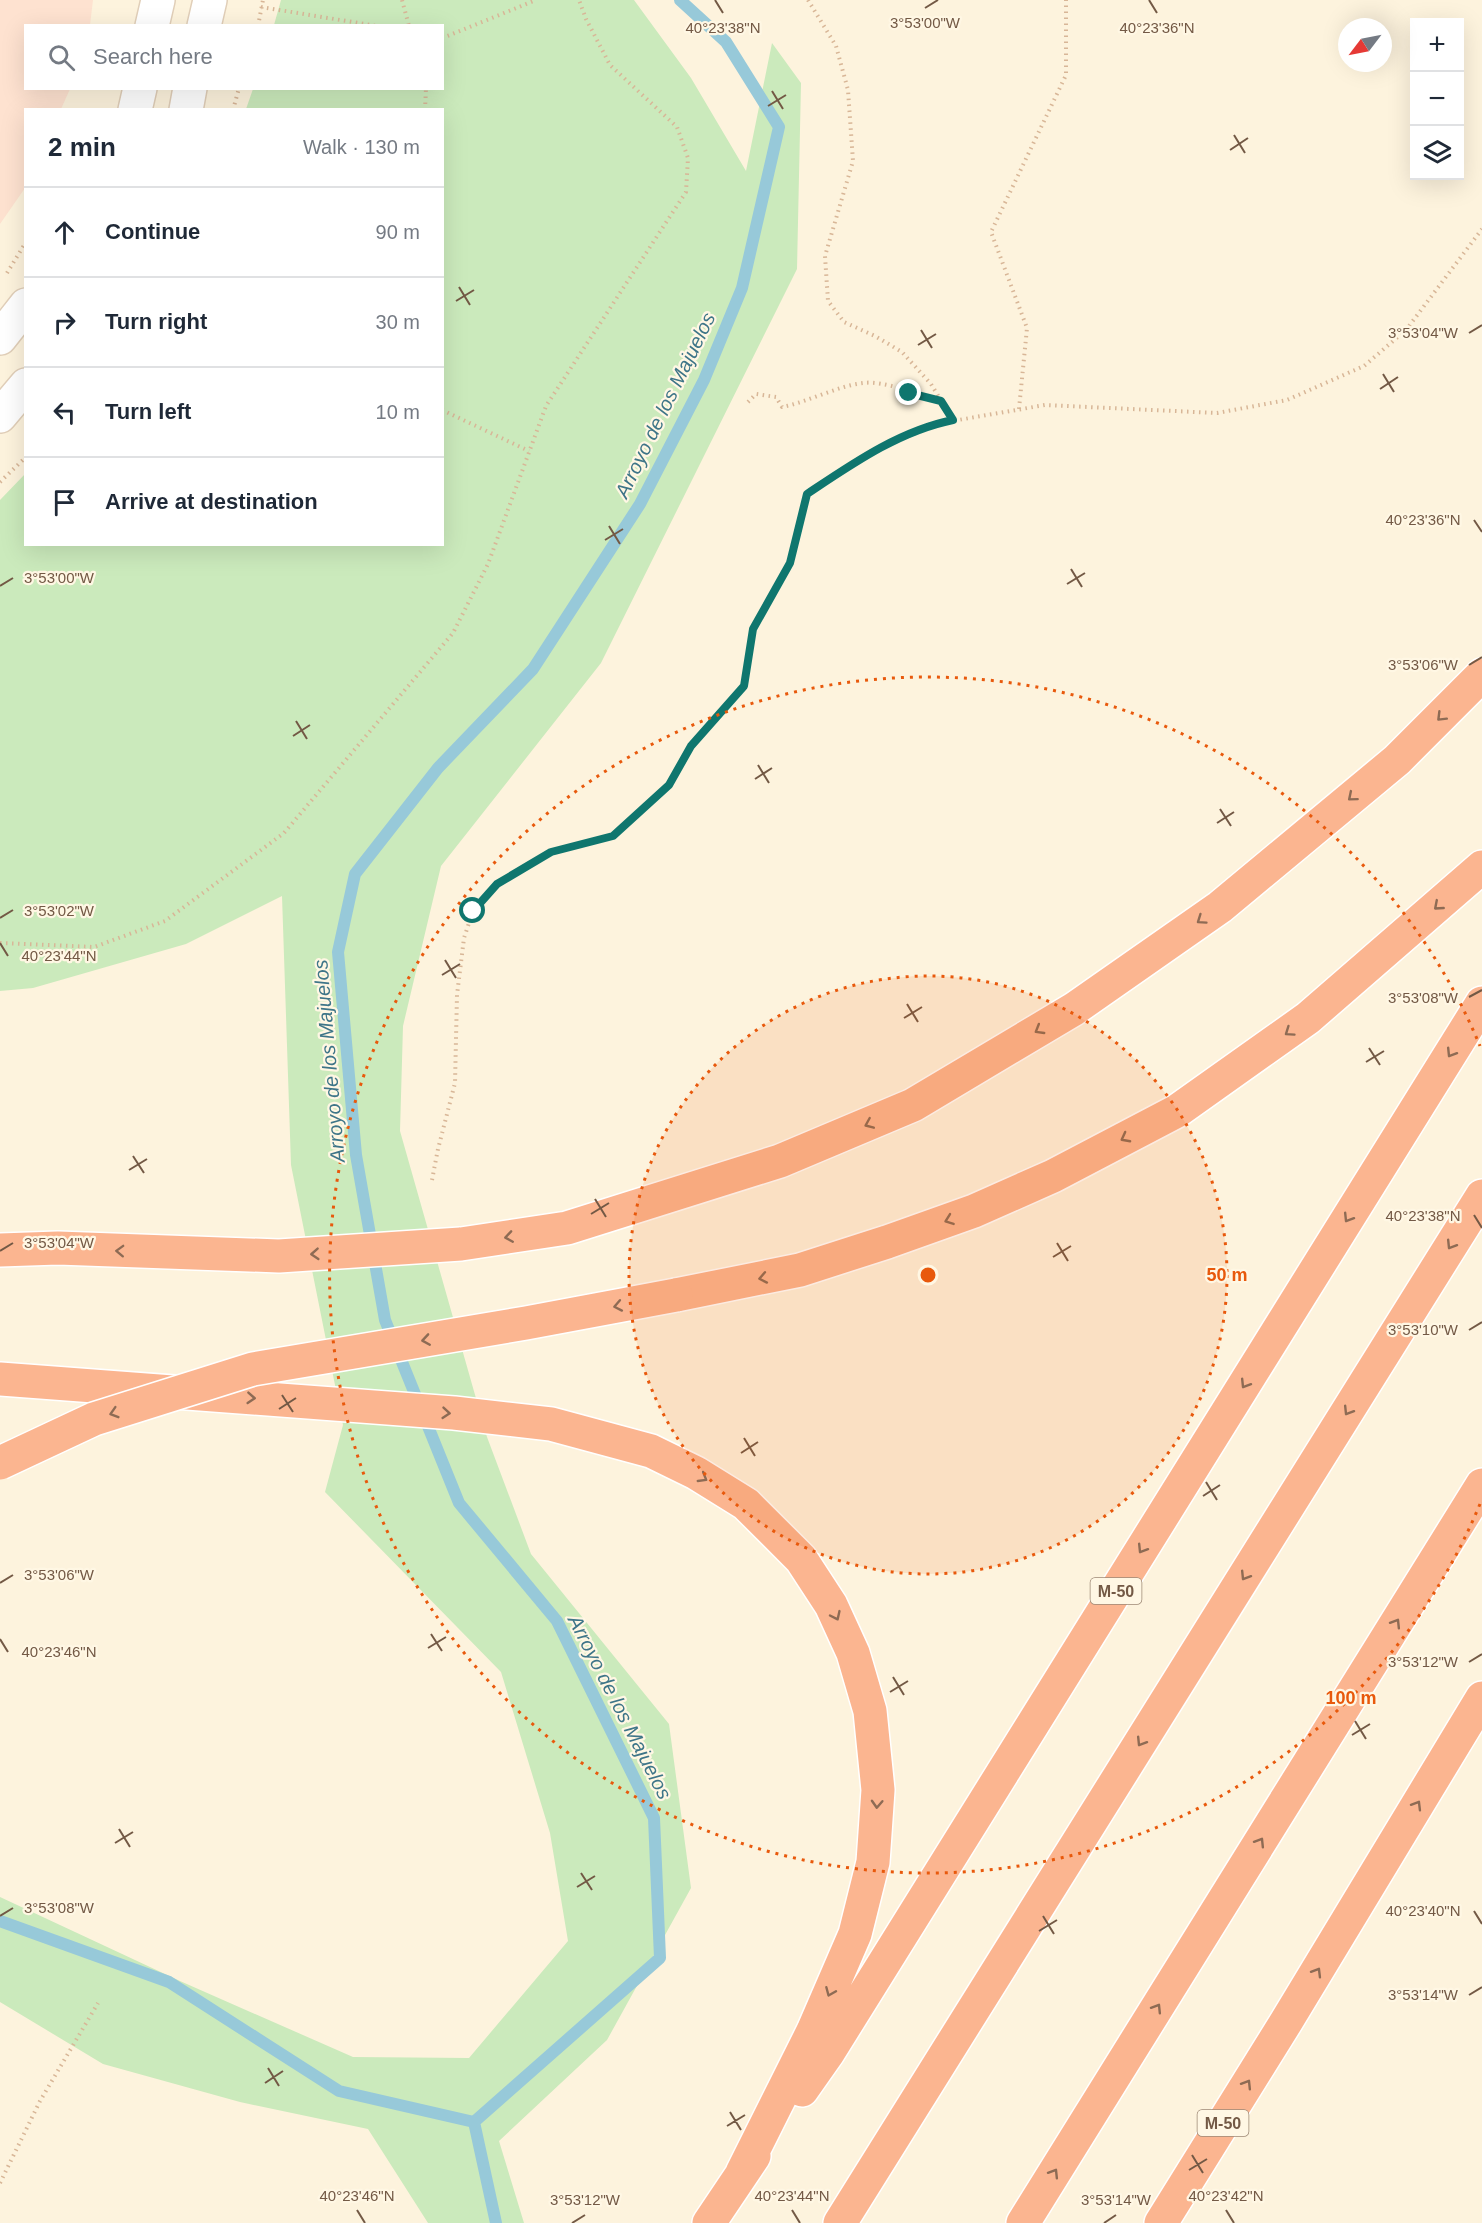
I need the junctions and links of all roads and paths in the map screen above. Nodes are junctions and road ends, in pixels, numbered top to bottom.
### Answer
1 (158, 0) edge
2 (210, 0) edge
3 (263, 0) edge
4 (402, 0) edge
5 (536, 0) edge
6 (579, 0) edge
7 (808, 0) edge
8 (1066, 0) edge
9 (261, 7) junction
10 (152, 24) edge
11 (204, 24) edge
12 (258, 24) edge
13 (365, 24) edge
14 (409, 24) edge
15 (444, 37) edge
16 (140, 90) edge
17 (190, 90) edge
18 (238, 90) edge
19 (426, 90) edge
20 (135, 108) edge
21 (186, 108) edge
22 (233, 108) edge
23 (424, 108) edge
24 (1482, 230) edge
25 (24, 245) edge
26 (5, 277) dead end
27 (24, 308) edge
28 (0, 339) edge
29 (24, 387) edge
30 (941, 401) junction
31 (748, 402) dead end
32 (1019, 409) junction
33 (444, 411) edge
34 (0, 416) edge
35 (953, 420) junction
36 (530, 451) junction
37 (24, 459) edge
38 (0, 482) edge
39 (1482, 675) edge
40 (1482, 867) edge
41 (0, 943) edge
42 (1482, 1003) edge
43 (432, 1180) dead end
44 (1482, 1196) edge
45 (0, 1237) edge
46 (58, 1248) junction
47 (0, 1250) edge
48 (0, 1379) edge
49 (0, 1463) edge
50 (1482, 1485) edge
51 (1482, 1698) edge
52 (98, 2003) dead end
53 (742, 2173) junction
54 (0, 2183) edge
55 (709, 2223) edge
56 (840, 2223) edge
57 (1023, 2223) edge
58 (1161, 2223) edge

1 - 10 street
2 - 11 street
3 - 9 path
4 - 14 path
5 - 15 path
6 - 36 path
7 - 30 path
8 - 32 path
9 - 12 path
9 - 13 path
16 - 20 street
17 - 21 street
18 - 22 path
19 - 23 path
24 - 32 path
25 - 26 path
27 - 28 street
29 - 34 street
30 - 31 path
30 - 35 path
32 - 35 path
33 - 36 path
35 - 43 path
36 - 41 path
37 - 38 path
39 -> 46 highway
40 -> 49 highway, bridge
42 -> 53 highway, M-50
44 -> 56 highway
45 - 46 highway
46 - 47 highway
48 -> 53 highway, bridge
57 -> 50 highway
58 -> 51 highway, M-50
52 - 54 path
53 - 55 highway, M-50

